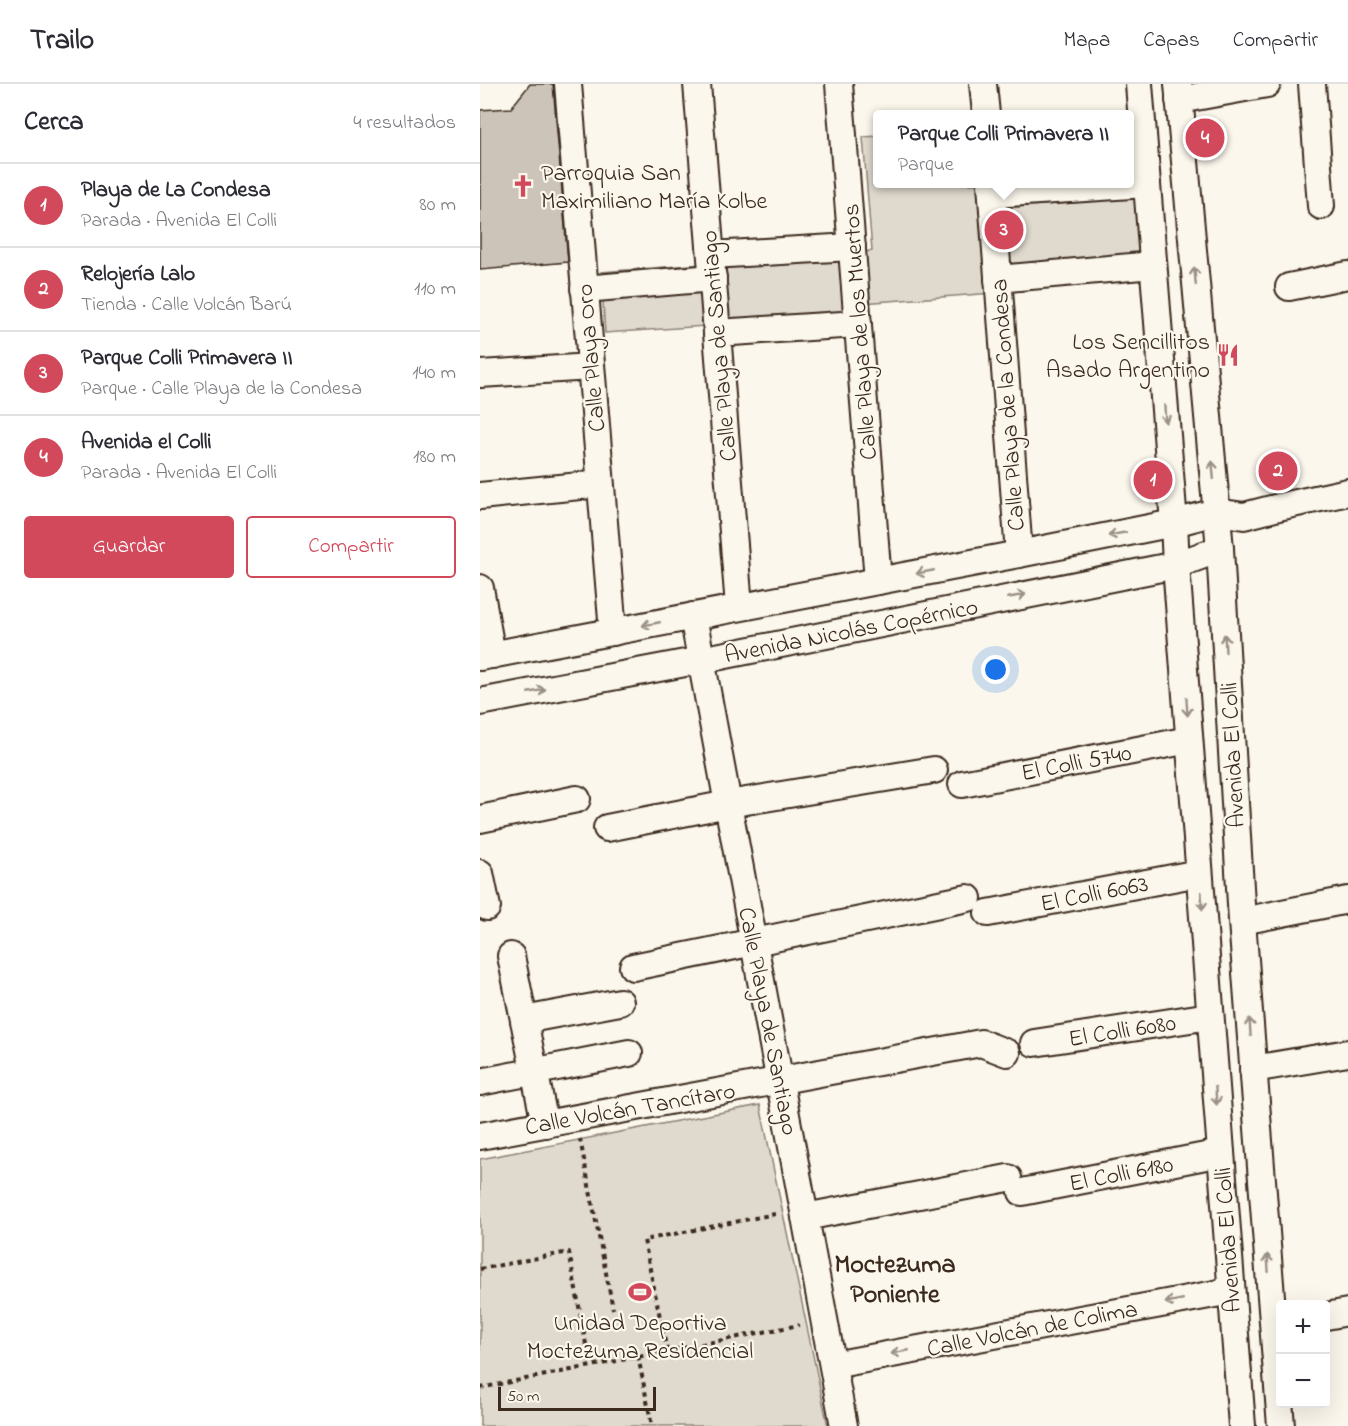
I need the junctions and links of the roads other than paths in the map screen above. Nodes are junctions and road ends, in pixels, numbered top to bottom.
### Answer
1 (568, 84) edge
2 (698, 84) edge
3 (839, 84) edge
4 (983, 84) edge
5 (1139, 84) edge
6 (1267, 84) edge
7 (1312, 84) edge
8 (1178, 92) edge
9 (986, 110) edge
10 (1134, 184) edge
11 (1147, 184) junction
12 (1022, 188) edge
13 (991, 189) edge
14 (1321, 206) dead end
15 (852, 247) junction
16 (1154, 265) junction
17 (712, 267) junction
18 (1348, 275) edge
19 (998, 279) junction
20 (1289, 287) dead end
21 (584, 289) junction
22 (858, 324) junction
23 (717, 333) junction
24 (591, 368) junction
25 (480, 374) edge
26 (600, 484) junction
27 (1348, 492) edge
28 (480, 496) edge
29 (1216, 512) junction
30 (1244, 516) junction
31 (1174, 523) junction
32 (1220, 549) junction
33 (1018, 554) junction
34 (1176, 565) junction
35 (878, 581) junction
36 (480, 588) edge
37 (739, 608) junction
38 (693, 616) junction
39 (613, 632) junction
40 (486, 656) edge
41 (701, 660) junction
42 (480, 702) edge
43 (1189, 740) junction
44 (934, 770) dead end
45 (963, 784) dead end
46 (577, 799) dead end
47 (728, 804) junction
48 (480, 819) edge
49 (607, 828) dead end
50 (480, 873) edge
51 (1199, 873) junction
52 (1348, 900) edge
53 (487, 907) dead end
54 (1242, 921) junction
55 (754, 942) junction
56 (510, 956) dead end
57 (633, 967) dead end
58 (620, 1002) dead end
59 (1210, 1016) junction
60 (524, 1020) junction
61 (1034, 1043) dead end
62 (629, 1053) dead end
63 (1007, 1053) dead end
64 (1348, 1053) edge
65 (1253, 1069) junction
66 (535, 1071) junction
67 (780, 1081) junction
68 (480, 1082) edge
69 (545, 1124) junction
70 (480, 1136) edge
71 (1221, 1153) junction
72 (805, 1218) junction
73 (1231, 1291) junction
74 (1348, 1312) edge
75 (1276, 1314) edge
76 (1330, 1315) edge
77 (1278, 1354) edge
78 (833, 1365) junction
79 (844, 1426) edge
80 (1241, 1426) edge
81 (1281, 1426) edge

1 - 21 street, Calle Playa Oro
2 - 17 street, Calle Playa de Santiago
3 - 15 street, Calle Playa de los Muertos
4 - 9 street
5 - 11 street, Avenida El Colli
6 - 8 street
7 - 14 street
29 -> 8 street, Avenida El Colli
10 - 11 street
11 - 16 street, Avenida El Colli
12 - 13 street
13 - 19 street, Calle Playa de la Condesa
15 - 17 street
15 - 22 street, Calle Playa de los Muertos
16 - 19 street
16 -> 31 street, Avenida El Colli
17 - 21 street
17 - 23 street, Calle Playa de Santiago
18 - 20 street
19 - 33 street, Calle Playa de la Condesa
21 - 24 street, Calle Playa Oro
22 - 23 street
22 - 35 street, Calle Playa de los Muertos
23 - 37 street, Calle Playa de Santiago
24 - 25 street
24 - 26 street, Calle Playa Oro
26 - 28 street
26 - 39 street, Calle Playa Oro
27 - 30 street
29 - 30 street
29 - 31 street, Avenida Nicolás Copérnico
29 - 32 street, Avenida El Colli
30 - 32 street
31 -> 33 street, Avenida Nicolás Copérnico
31 - 34 street, Avenida El Colli
32 - 34 street, Avenida Nicolás Copérnico
54 -> 32 street, Avenida El Colli
33 -> 35 street, Avenida Nicolás Copérnico
41 -> 34 street, Avenida Nicolás Copérnico
34 -> 43 street, Avenida El Colli
35 - 37 street, Avenida Nicolás Copérnico
36 - 40 street
37 - 38 street, Avenida Nicolás Copérnico
38 -> 39 street, Avenida Nicolás Copérnico
38 - 41 street, Calle Playa de Santiago
39 - 40 street, Avenida Nicolás Copérnico
42 -> 41 street, Avenida Nicolás Copérnico
41 - 47 street, Calle Playa de Santiago
43 - 45 street, El Colli 5740
43 - 51 street, Avenida El Colli
44 - 47 street
46 - 48 street
47 - 49 street
47 - 55 street, Calle Playa de Santiago
50 - 53 street
51 - 55 street, El Colli 6063
51 -> 59 street, Avenida El Colli
52 - 54 street
65 -> 54 street, Avenida El Colli
55 - 57 street, El Colli 6063
55 - 67 street, Calle Playa de Santiago
56 - 60 street
58 - 60 street
59 - 61 street, El Colli 6080
59 -> 71 street, Avenida El Colli
60 - 66 street
62 - 66 street
63 - 67 street, Calle Volcán Tancítaro
64 - 65 street
75 -> 65 street, Avenida El Colli
66 - 68 street
66 - 69 street
67 - 69 street, Calle Volcán Tancítaro
67 - 72 street, Calle Playa de Santiago
69 - 70 street, Calle Volcán Tancítaro
71 - 72 street, El Colli 6180
71 - 73 street, Avenida El Colli
72 - 78 street, Calle Playa de Santiago
73 -> 78 street, Calle Volcán de Colima
73 - 80 street, Avenida El Colli
74 - 76 street
77 - 81 street, Avenida El Colli
78 - 79 street, Calle Playa de Santiago

